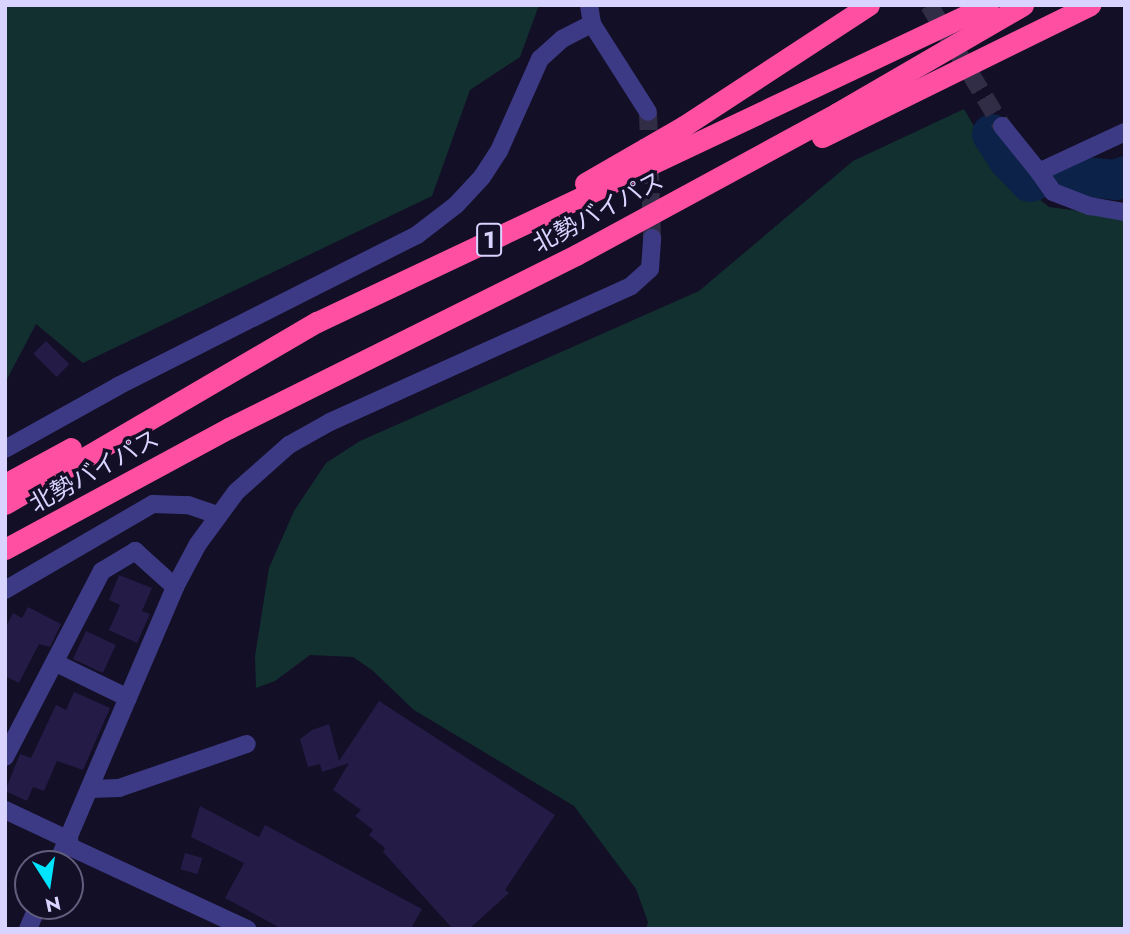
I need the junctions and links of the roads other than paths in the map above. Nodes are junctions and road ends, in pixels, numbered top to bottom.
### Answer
1 (589, 5) edge
2 (869, 5) edge
3 (988, 5) edge
4 (1023, 5) edge
5 (1090, 5) edge
6 (592, 24) junction
7 (648, 112) tunnel mouth
8 (1002, 126) tunnel mouth
9 (1125, 132) edge
10 (1038, 172) junction
11 (1125, 212) edge
12 (652, 238) tunnel mouth
13 (461, 253) junction
14 (576, 255) junction
15 (317, 323) junction
16 (5, 449) edge
17 (5, 484) edge
18 (5, 504) edge
19 (217, 515) junction
20 (5, 550) edge
21 (175, 587) junction
22 (5, 590) edge
23 (56, 663) junction
24 (128, 698) junction
25 (247, 744) dead end
26 (5, 757) edge
27 (90, 789) junction
28 (7, 814) edge
29 (68, 842) junction
30 (64, 850) edge
31 (215, 922) edge
32 (247, 929) edge

1 - 6 street
2 - 13 highway, 1
3 - 13 highway, 北勢バイパス / 1
4 - 14 highway, 北勢バイパス / 1
5 - 14 highway, 1
6 - 7 street
6 - 16 street
8 - 10 street
9 - 10 street
10 - 11 street
12 - 19 street
13 - 15 highway, 北勢バイパス / 1
14 - 20 highway, 北勢バイパス / 1
15 - 17 highway
15 - 18 highway, 北勢バイパス / 1
19 - 21 street
19 - 22 street
21 - 23 street
21 - 24 street
23 - 24 street
23 - 26 street
24 - 27 street
25 - 27 street
27 - 29 street
28 - 29 street
29 - 30 street
29 - 31 street
31 - 32 street

